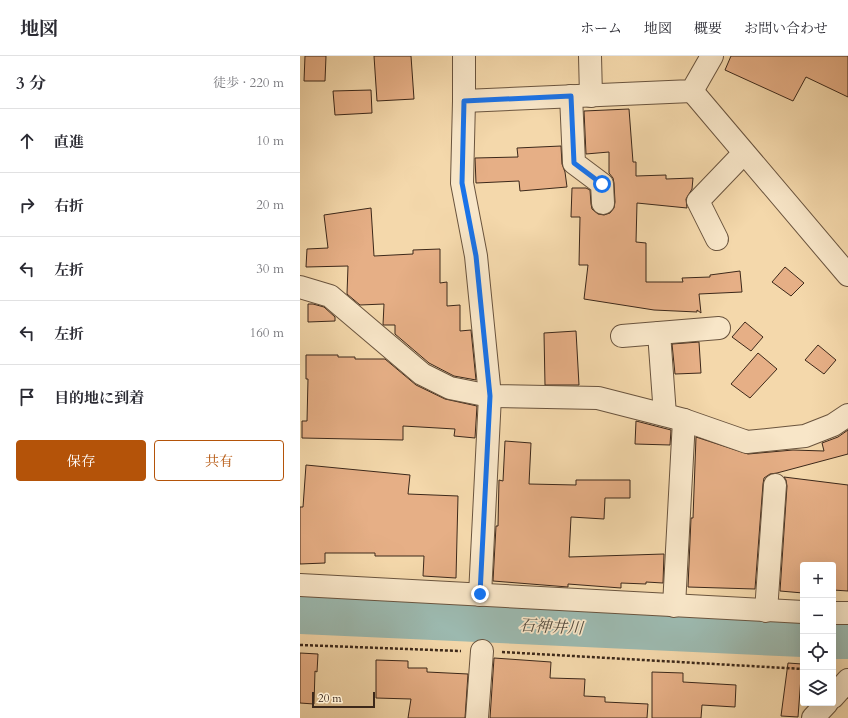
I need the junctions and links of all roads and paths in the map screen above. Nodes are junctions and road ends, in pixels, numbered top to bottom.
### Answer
1 (464, 56) edge
2 (590, 56) edge
3 (712, 56) edge
4 (692, 91) junction
5 (581, 96) junction
6 (464, 101) junction
7 (744, 153) junction
8 (603, 203) dead end
9 (717, 239) dead end
10 (848, 276) edge
11 (300, 287) edge
12 (719, 328) dead end
13 (659, 333) junction
14 (622, 336) dead end
15 (490, 396) junction
16 (848, 414) edge
17 (674, 417) junction
18 (775, 485) dead end
19 (300, 585) edge
20 (480, 594) junction
21 (674, 606) junction
22 (766, 611) junction
23 (800, 612) edge
24 (836, 613) edge
25 (848, 614) edge
26 (300, 645) edge
27 (482, 651) junction
28 (800, 669) edge
29 (848, 680) edge
30 (836, 694) edge
31 (824, 706) edge
32 (477, 718) edge
33 (813, 718) edge

1 - 6 street
2 - 5 street
3 - 4 street
4 - 5 street
4 - 7 street
5 - 6 street
5 - 8 street
6 - 15 street
7 - 9 street
7 - 10 street
11 - 15 street
12 - 13 street
13 - 14 street
13 - 17 street
15 - 17 street
15 - 20 street
16 - 17 street
17 - 21 street
18 - 22 street
19 - 20 street
20 - 21 street
21 - 22 street
22 - 23 street
24 - 25 street
26 - 27 path
27 - 28 path
27 - 32 street
29 - 30 street
31 - 33 street

